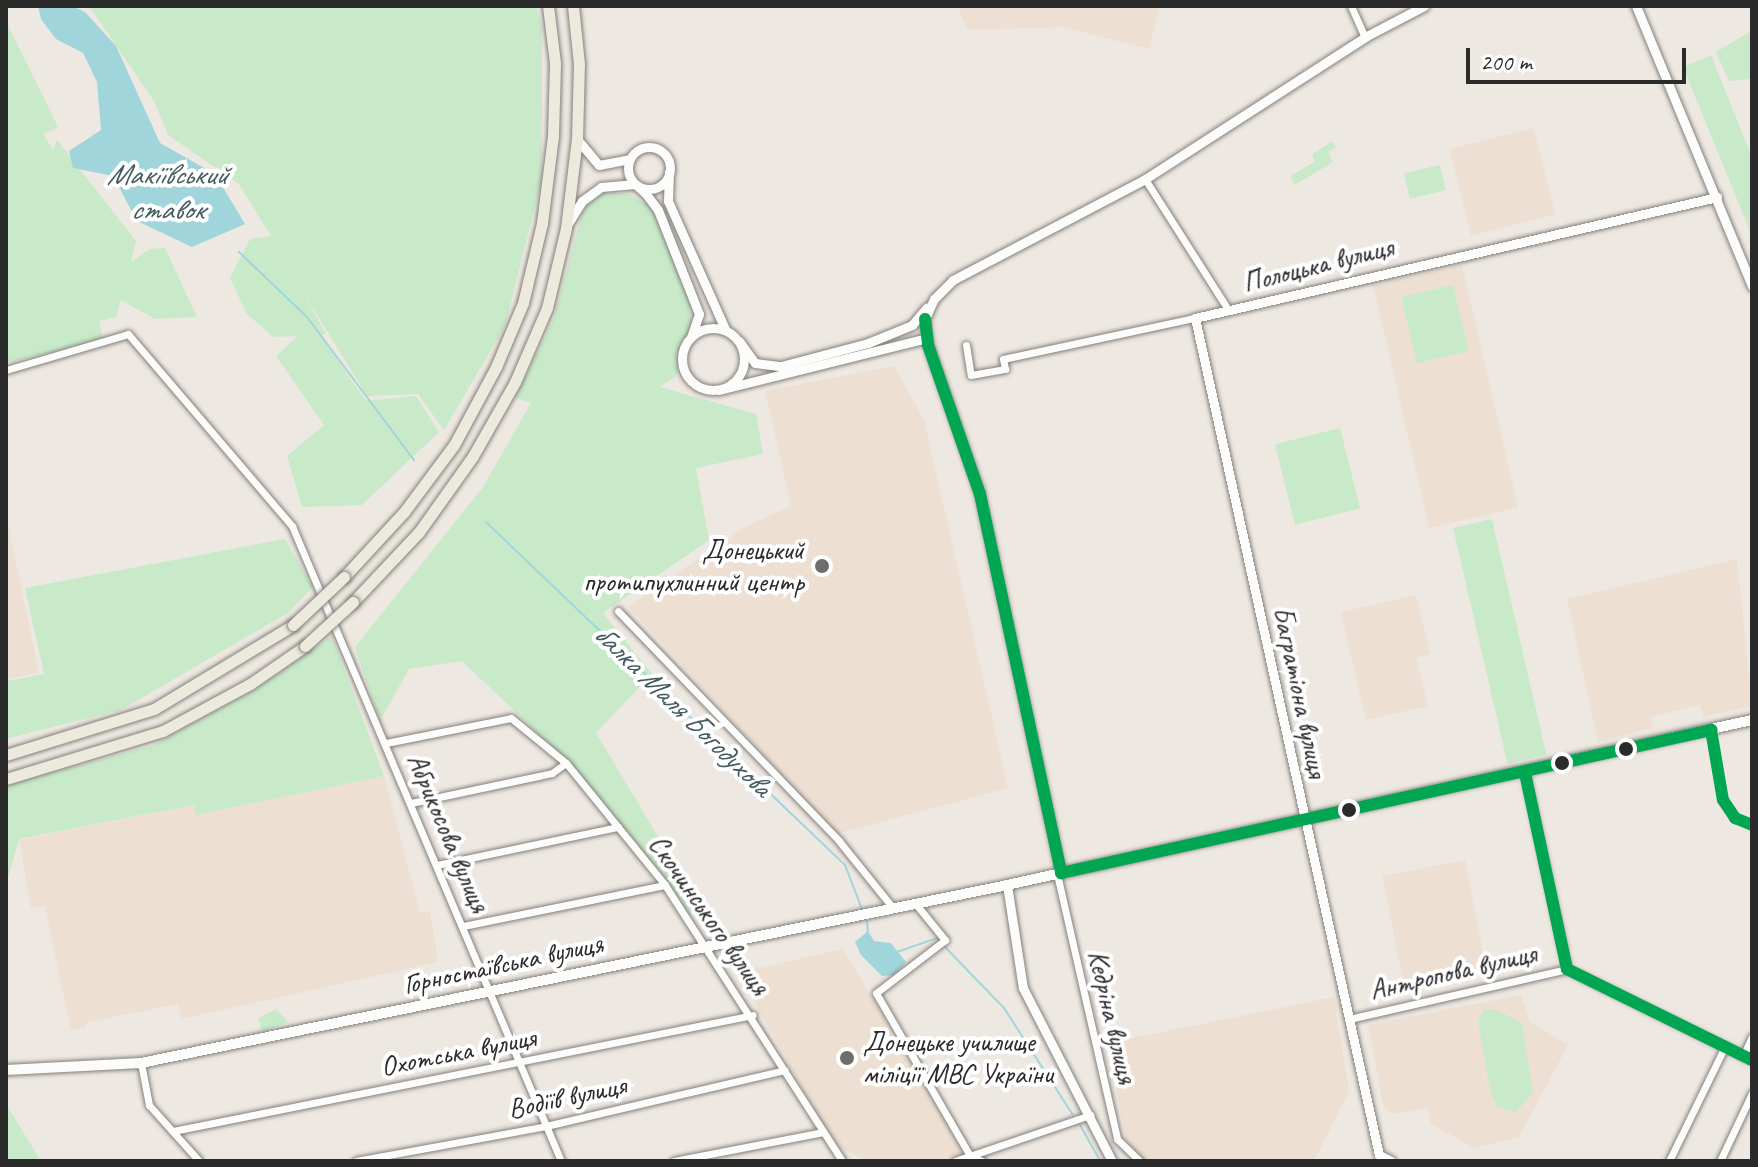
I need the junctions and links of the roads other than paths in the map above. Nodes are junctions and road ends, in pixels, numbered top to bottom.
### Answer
1 (548, 6) edge
2 (573, 6) edge
3 (1351, 6) edge
4 (1424, 6) edge
5 (1636, 6) edge
6 (1365, 37) junction
7 (577, 139) junction
8 (629, 159) junction
9 (669, 172) junction
10 (1145, 179) junction
11 (635, 184) junction
12 (1717, 197) junction
13 (566, 228) junction
14 (1752, 286) edge
15 (934, 299) junction
16 (1229, 311) junction
17 (1195, 318) junction
18 (727, 332) junction
19 (691, 337) junction
20 (927, 338) junction
21 (739, 341) junction
22 (966, 345) dead end
23 (6, 370) edge
24 (719, 390) junction
25 (618, 611) dead end
26 (1752, 720) edge
27 (386, 743) junction
28 (6, 755) edge
29 (566, 763) junction
30 (1525, 773) junction
31 (6, 779) edge
32 (411, 803) junction
33 (1306, 820) junction
34 (618, 827) junction
35 (437, 865) junction
36 (1059, 873) junction
37 (665, 885) junction
38 (1007, 885) junction
39 (915, 903) junction
40 (893, 908) junction
41 (463, 926) junction
42 (706, 947) junction
43 (1567, 969) junction
44 (491, 990) junction
45 (753, 1015) junction
46 (1349, 1019) junction
47 (1752, 1037) edge
48 (1724, 1048) junction
49 (1743, 1056) junction
50 (1752, 1060) edge
51 (518, 1062) junction
52 (141, 1063) junction
53 (6, 1070) edge
54 (785, 1070) junction
55 (1752, 1093) edge
56 (1090, 1115) junction
57 (546, 1126) junction
58 (173, 1131) junction
59 (823, 1132) junction
60 (970, 1156) junction
61 (199, 1161) edge
62 (356, 1161) edge
63 (561, 1161) edge
64 (674, 1161) edge
65 (842, 1161) edge
66 (955, 1161) edge
67 (982, 1161) edge
68 (1112, 1161) edge
69 (1140, 1161) edge
70 (1391, 1161) edge
71 (1669, 1161) edge
72 (1720, 1161) edge

1 - 28 main road, bridge
2 - 7 main road
3 - 6 street
4 - 6 street
5 - 12 street
6 - 10 street
7 - 8 street
7 - 13 main road
8 - 9 street
8 - 11 street
9 - 11 street
9 - 18 street
10 - 15 street
10 - 16 street
11 - 13 street
11 - 19 street
12 - 14 street
12 - 16 street, Полоцька вулиця
13 - 31 main road, bridge
15 - 20 street
15 - 21 street
16 - 17 street, Полоцька вулиця
17 - 22 street, Полоцька вулиця
17 - 33 street, Багратіона вулиця
18 - 19 street
18 - 21 street
19 - 24 street
20 - 24 street
20 - 36 street
21 - 24 street
23 - 27 street, Абрикосова вулиця
25 - 40 street
26 - 30 main road
27 - 29 street, Скочинського вулиця
27 - 32 street, Абрикосова вулиця
29 - 32 street
29 - 34 street, Скочинського вулиця
30 - 33 main road
30 - 43 street, Антропова вулиця
32 - 35 street, Абрикосова вулиця
33 - 36 main road
33 - 46 street, Багратіона вулиця
34 - 35 street
34 - 37 street, Скочинського вулиця
35 - 41 street, Абрикосова вулиця
36 - 38 main road
36 - 69 street, Кедріна вулиця
37 - 41 street
37 - 42 street, Скочинського вулиця
38 - 39 main road, Горностаївська вулиця
38 - 56 street
39 - 40 main road, Горностаївська вулиця
39 - 60 street
40 - 42 main road, Горностаївська вулиця
41 - 44 street, Абрикосова вулиця
42 - 44 main road, Горностаївська вулиця
42 - 45 street, Скочинського вулиця
43 - 46 street, Антропова вулиця
43 - 48 street, Антропова вулиця
44 - 51 street, Абрикосова вулиця
44 - 52 main road, Горностаївська вулиця
45 - 51 street, Охотська вулиця
45 - 54 street, Скочинського вулиця
46 - 70 street, Багратіона вулиця
47 - 49 street
48 - 49 street, Антропова вулиця
48 - 71 street
49 - 50 street, Антропова вулиця
51 - 57 street, Абрикосова вулиця
51 - 58 street, Охотська вулиця
52 - 53 main road, Горностаївська вулиця
52 - 58 street
54 - 57 street, Водіїв вулиця
54 - 59 street, Скочинського вулиця
55 - 72 street
56 - 60 street
56 - 68 street
57 - 62 street, Водіїв вулиця
57 - 63 street, Абрикосова вулиця
58 - 61 street
59 - 64 street
59 - 65 street, Скочинського вулиця
60 - 66 street
60 - 67 street

